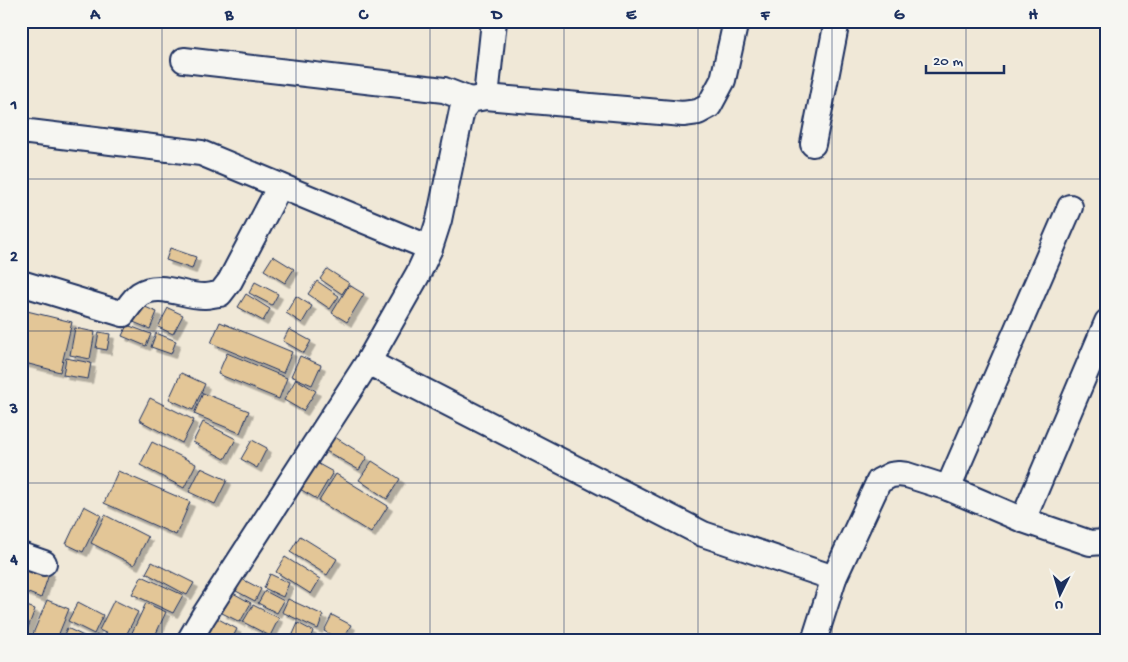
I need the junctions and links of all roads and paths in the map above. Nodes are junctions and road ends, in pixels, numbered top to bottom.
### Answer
1 (494, 21) edge
2 (736, 21) edge
3 (837, 21) edge
4 (184, 60) dead end
5 (478, 98) junction
6 (21, 131) edge
7 (813, 144) dead end
8 (280, 186) junction
9 (1070, 207) dead end
10 (430, 248) junction
11 (21, 283) edge
12 (1107, 322) edge
13 (368, 362) junction
14 (948, 488) junction
15 (1023, 520) junction
16 (1107, 539) edge
17 (21, 555) edge
18 (44, 563) dead end
19 (834, 578) junction
20 (189, 641) edge
21 (814, 641) edge

1 - 5 street
2 - 5 street
3 - 7 street
4 - 5 street
5 - 10 street
6 - 8 street
8 - 10 street
8 - 11 street
9 - 14 street
10 - 13 street
12 - 15 street
13 - 19 street
13 - 20 street
14 - 15 street
14 - 19 street
15 - 16 street
17 - 18 street
19 - 21 street

